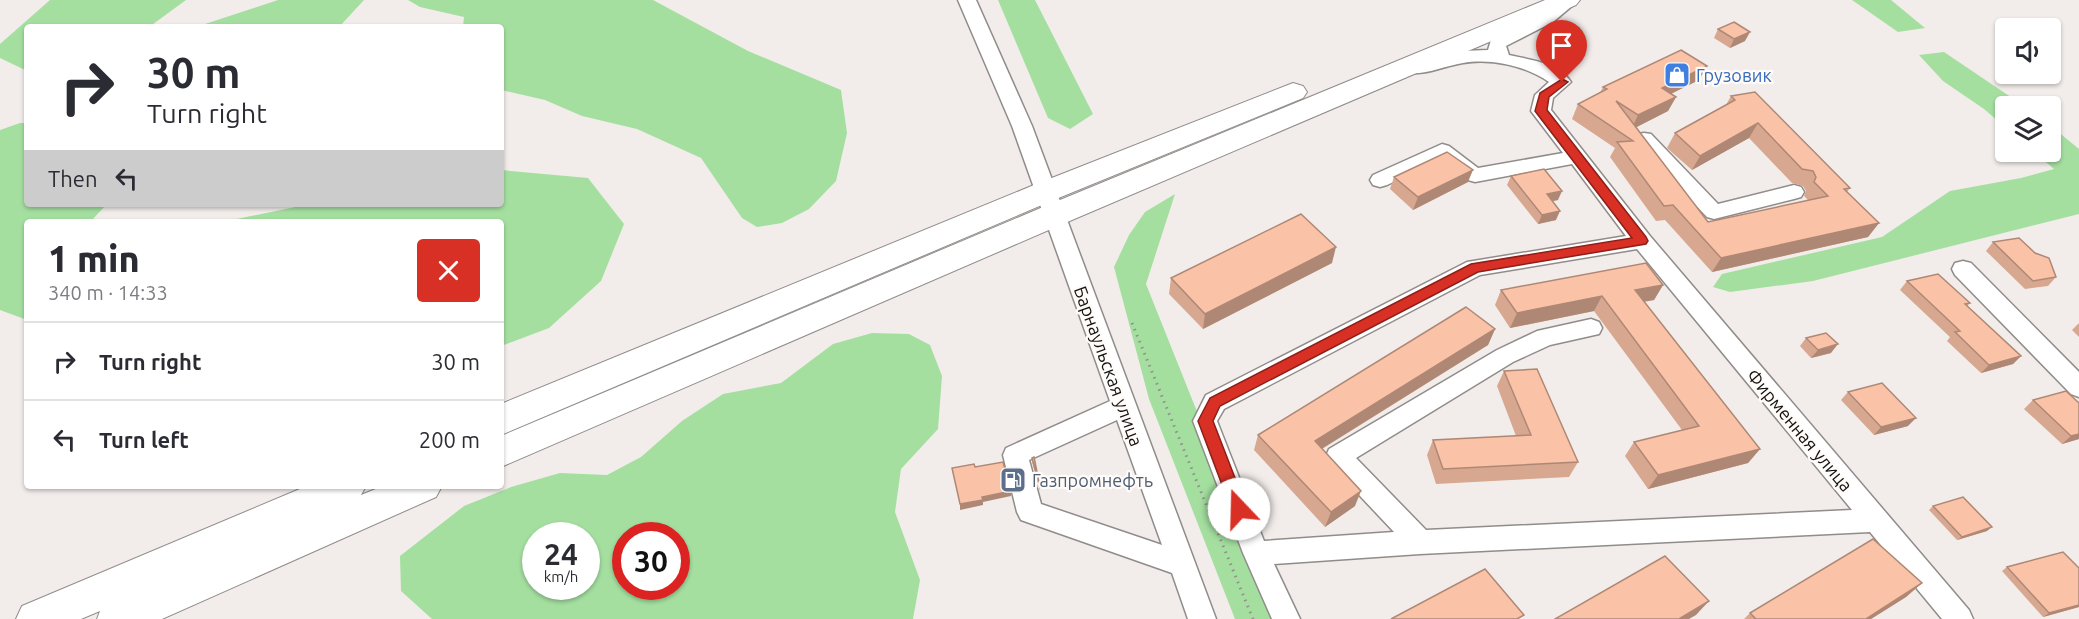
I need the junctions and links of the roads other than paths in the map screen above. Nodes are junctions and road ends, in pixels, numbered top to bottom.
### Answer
1 (967, 0) edge
2 (1513, 0) edge
3 (1569, 0) edge
4 (1501, 58) junction
5 (1407, 68) junction
6 (1644, 139) edge
7 (1576, 157) junction
8 (1380, 180) dead end
9 (1794, 192) dead end
10 (1050, 203) junction
11 (1642, 241) junction
12 (1963, 269) dead end
13 (1591, 328) dead end
14 (2079, 387) edge
15 (1124, 406) junction
16 (504, 419) edge
17 (504, 451) edge
18 (340, 489) edge
19 (416, 489) edge
20 (1874, 519) junction
21 (1420, 542) junction
22 (1256, 553) junction
23 (1181, 564) junction
24 (36, 619) edge
25 (117, 619) edge
26 (1202, 619) edge
27 (1286, 619) edge
28 (1959, 619) edge

1 - 10 street, Барнаульская улица
2 - 10 highway
3 - 4 street
3 - 5 highway
4 - 5 street
4 - 7 street, Фирменная улица
5 - 10 highway
6 - 9 street
7 - 8 street
7 - 11 street, Фирменная улица
10 - 15 street, Барнаульская улица
10 - 16 highway
10 - 17 highway
11 - 20 street, Фирменная улица
11 - 22 street
12 - 14 street
13 - 21 street
15 - 23 street, Барнаульская улица
15 - 23 street
18 - 24 highway
19 - 25 highway
20 - 21 street
20 - 28 street, Фирменная улица
21 - 22 street
22 - 27 street
23 - 26 street, Барнаульская улица

